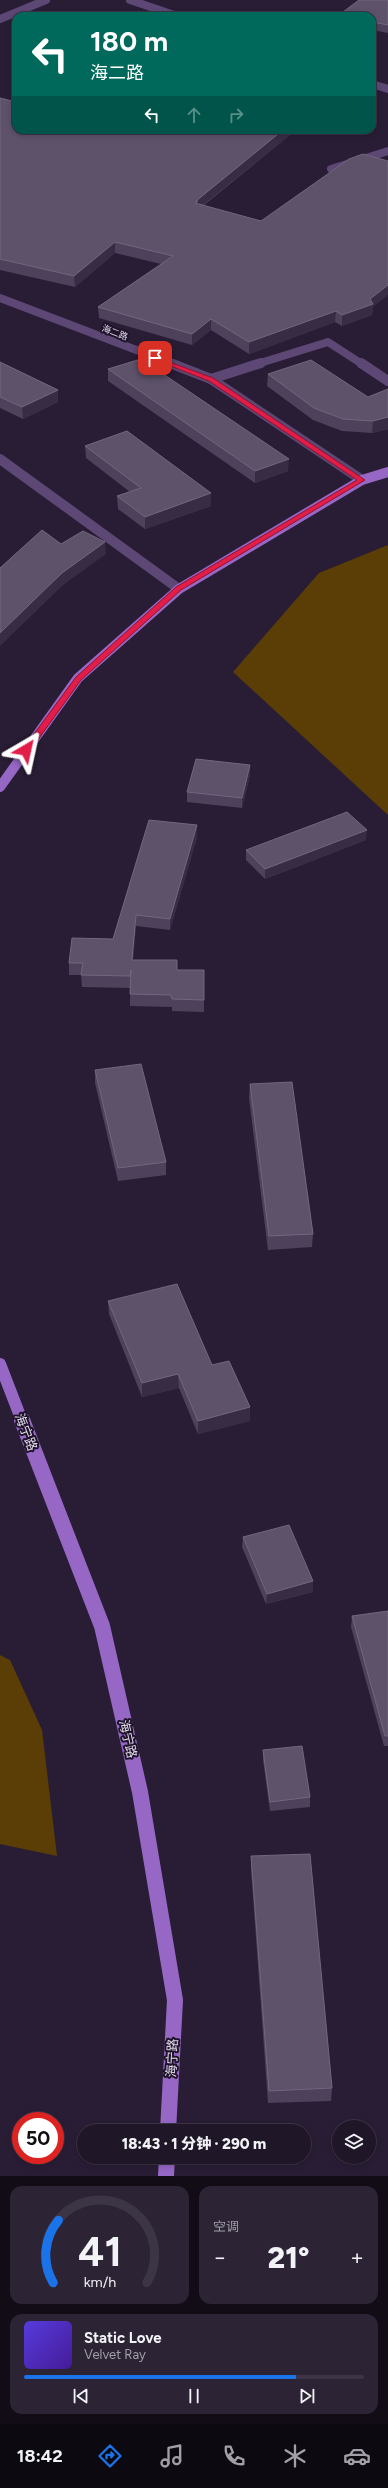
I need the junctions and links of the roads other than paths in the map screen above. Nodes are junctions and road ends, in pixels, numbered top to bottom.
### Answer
1 (46, 0) edge
2 (130, 0) edge
3 (17, 12) edge
4 (165, 12) edge
5 (12, 14) edge
6 (0, 19) edge
7 (376, 85) edge
8 (388, 89) edge
9 (388, 151) edge
10 (331, 169) dead end
11 (0, 298) edge
12 (211, 379) junction
13 (388, 381) edge
14 (0, 459) edge
15 (388, 472) edge
16 (362, 480) junction
17 (178, 588) junction
18 (0, 787) edge
19 (0, 1364) edge
20 (168, 2124) edge
21 (167, 2164) edge
22 (166, 2176) edge

1 - 3 street
2 - 4 street
5 - 6 street
7 - 8 street
9 - 10 street
11 - 12 street, 海二路
12 - 13 street
12 - 16 street, 海二路
14 - 17 street
15 - 16 main road
16 - 17 main road
17 - 18 main road
19 - 20 main road, 海宁路
21 - 22 main road

